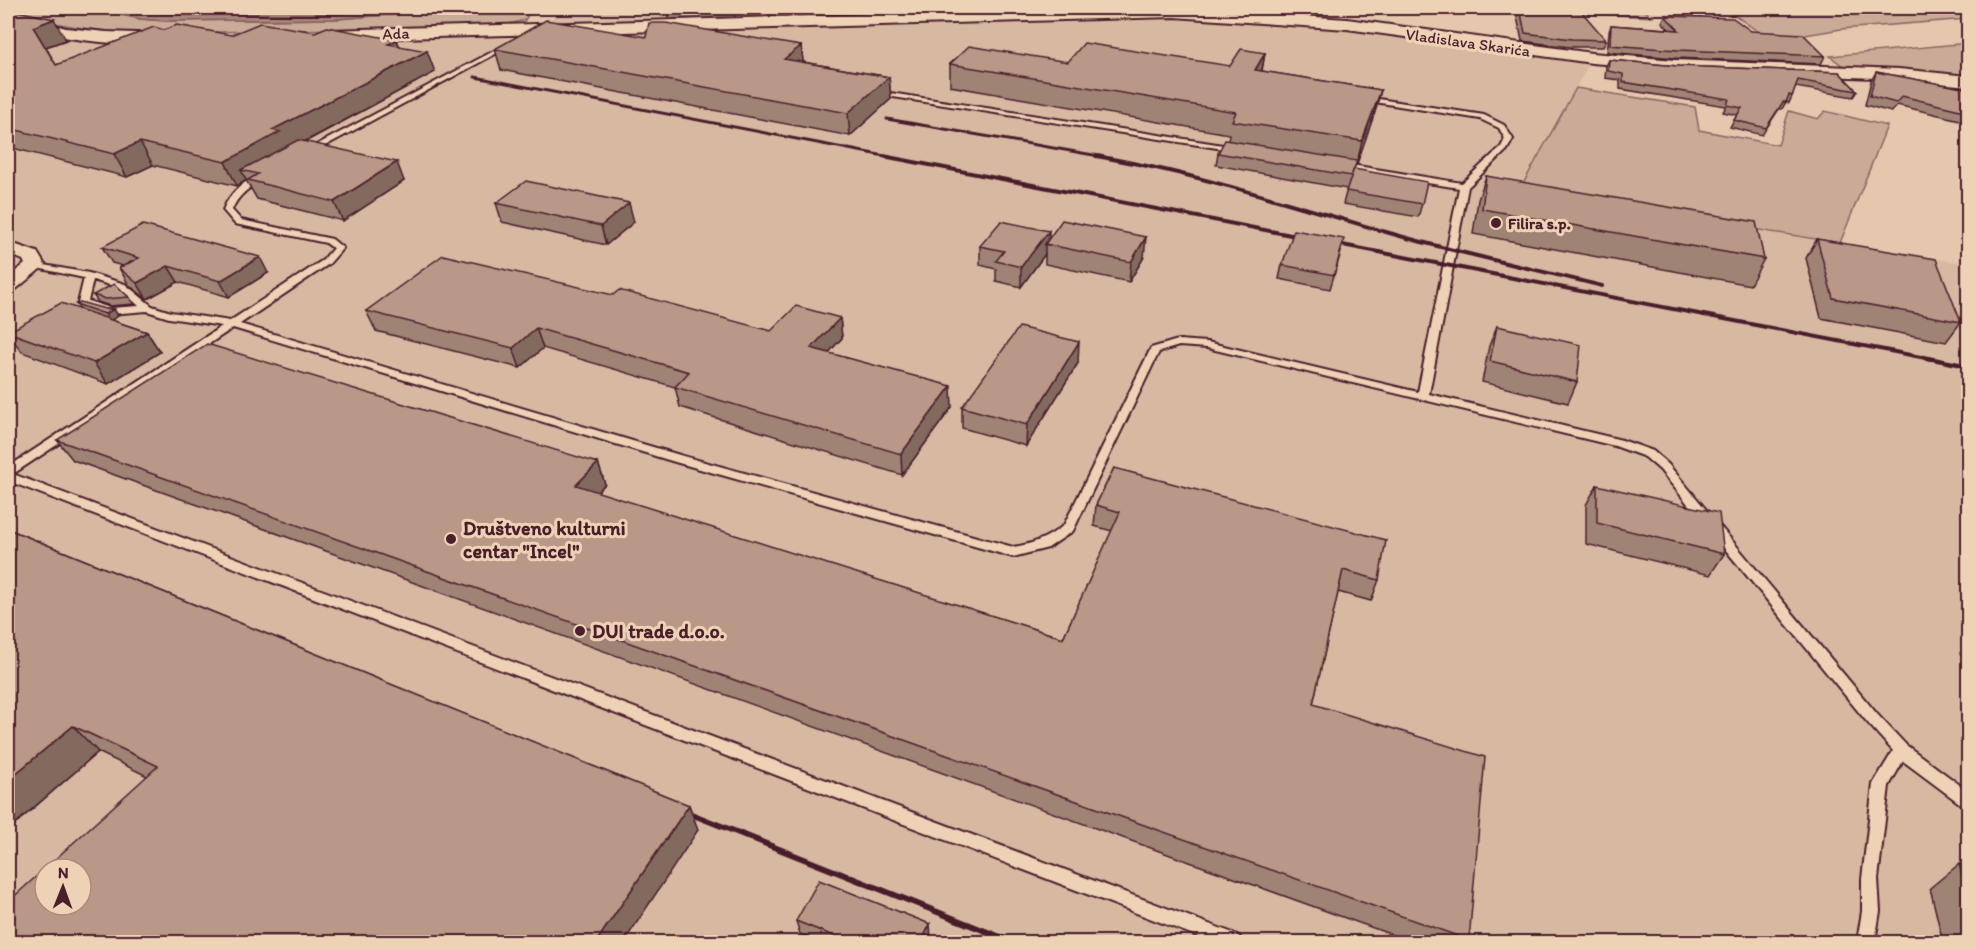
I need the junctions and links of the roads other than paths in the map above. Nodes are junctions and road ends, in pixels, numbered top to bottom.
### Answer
1 (8, 17) edge
2 (532, 29) junction
3 (313, 36) edge
4 (188, 38) edge
5 (572, 38) edge
6 (1968, 81) edge
7 (870, 91) edge
8 (1353, 97) edge
9 (1242, 150) edge
10 (297, 158) edge
11 (1324, 163) edge
12 (276, 169) edge
13 (1464, 186) junction
14 (8, 248) edge
15 (34, 265) junction
16 (89, 276) junction
17 (8, 286) edge
18 (148, 308) junction
19 (230, 324) junction
20 (1423, 397) junction
21 (8, 472) edge
22 (8, 477) edge
23 (1901, 750) junction
24 (1968, 800) edge
25 (1233, 942) edge
26 (1866, 942) edge

1 - 4 street
2 - 3 street, Ada
2 - 5 lane
2 - 6 street, Vladislava Skarića
2 - 10 lane
7 - 9 lane
8 - 13 lane
11 - 13 lane
12 - 19 lane
13 - 20 lane
14 - 15 street
15 - 16 lane
15 - 17 street
16 - 18 lane
16 - 18 lane
18 - 19 lane
19 - 20 lane
19 - 21 lane
20 - 23 lane
22 - 25 lane
23 - 24 lane
23 - 26 lane

